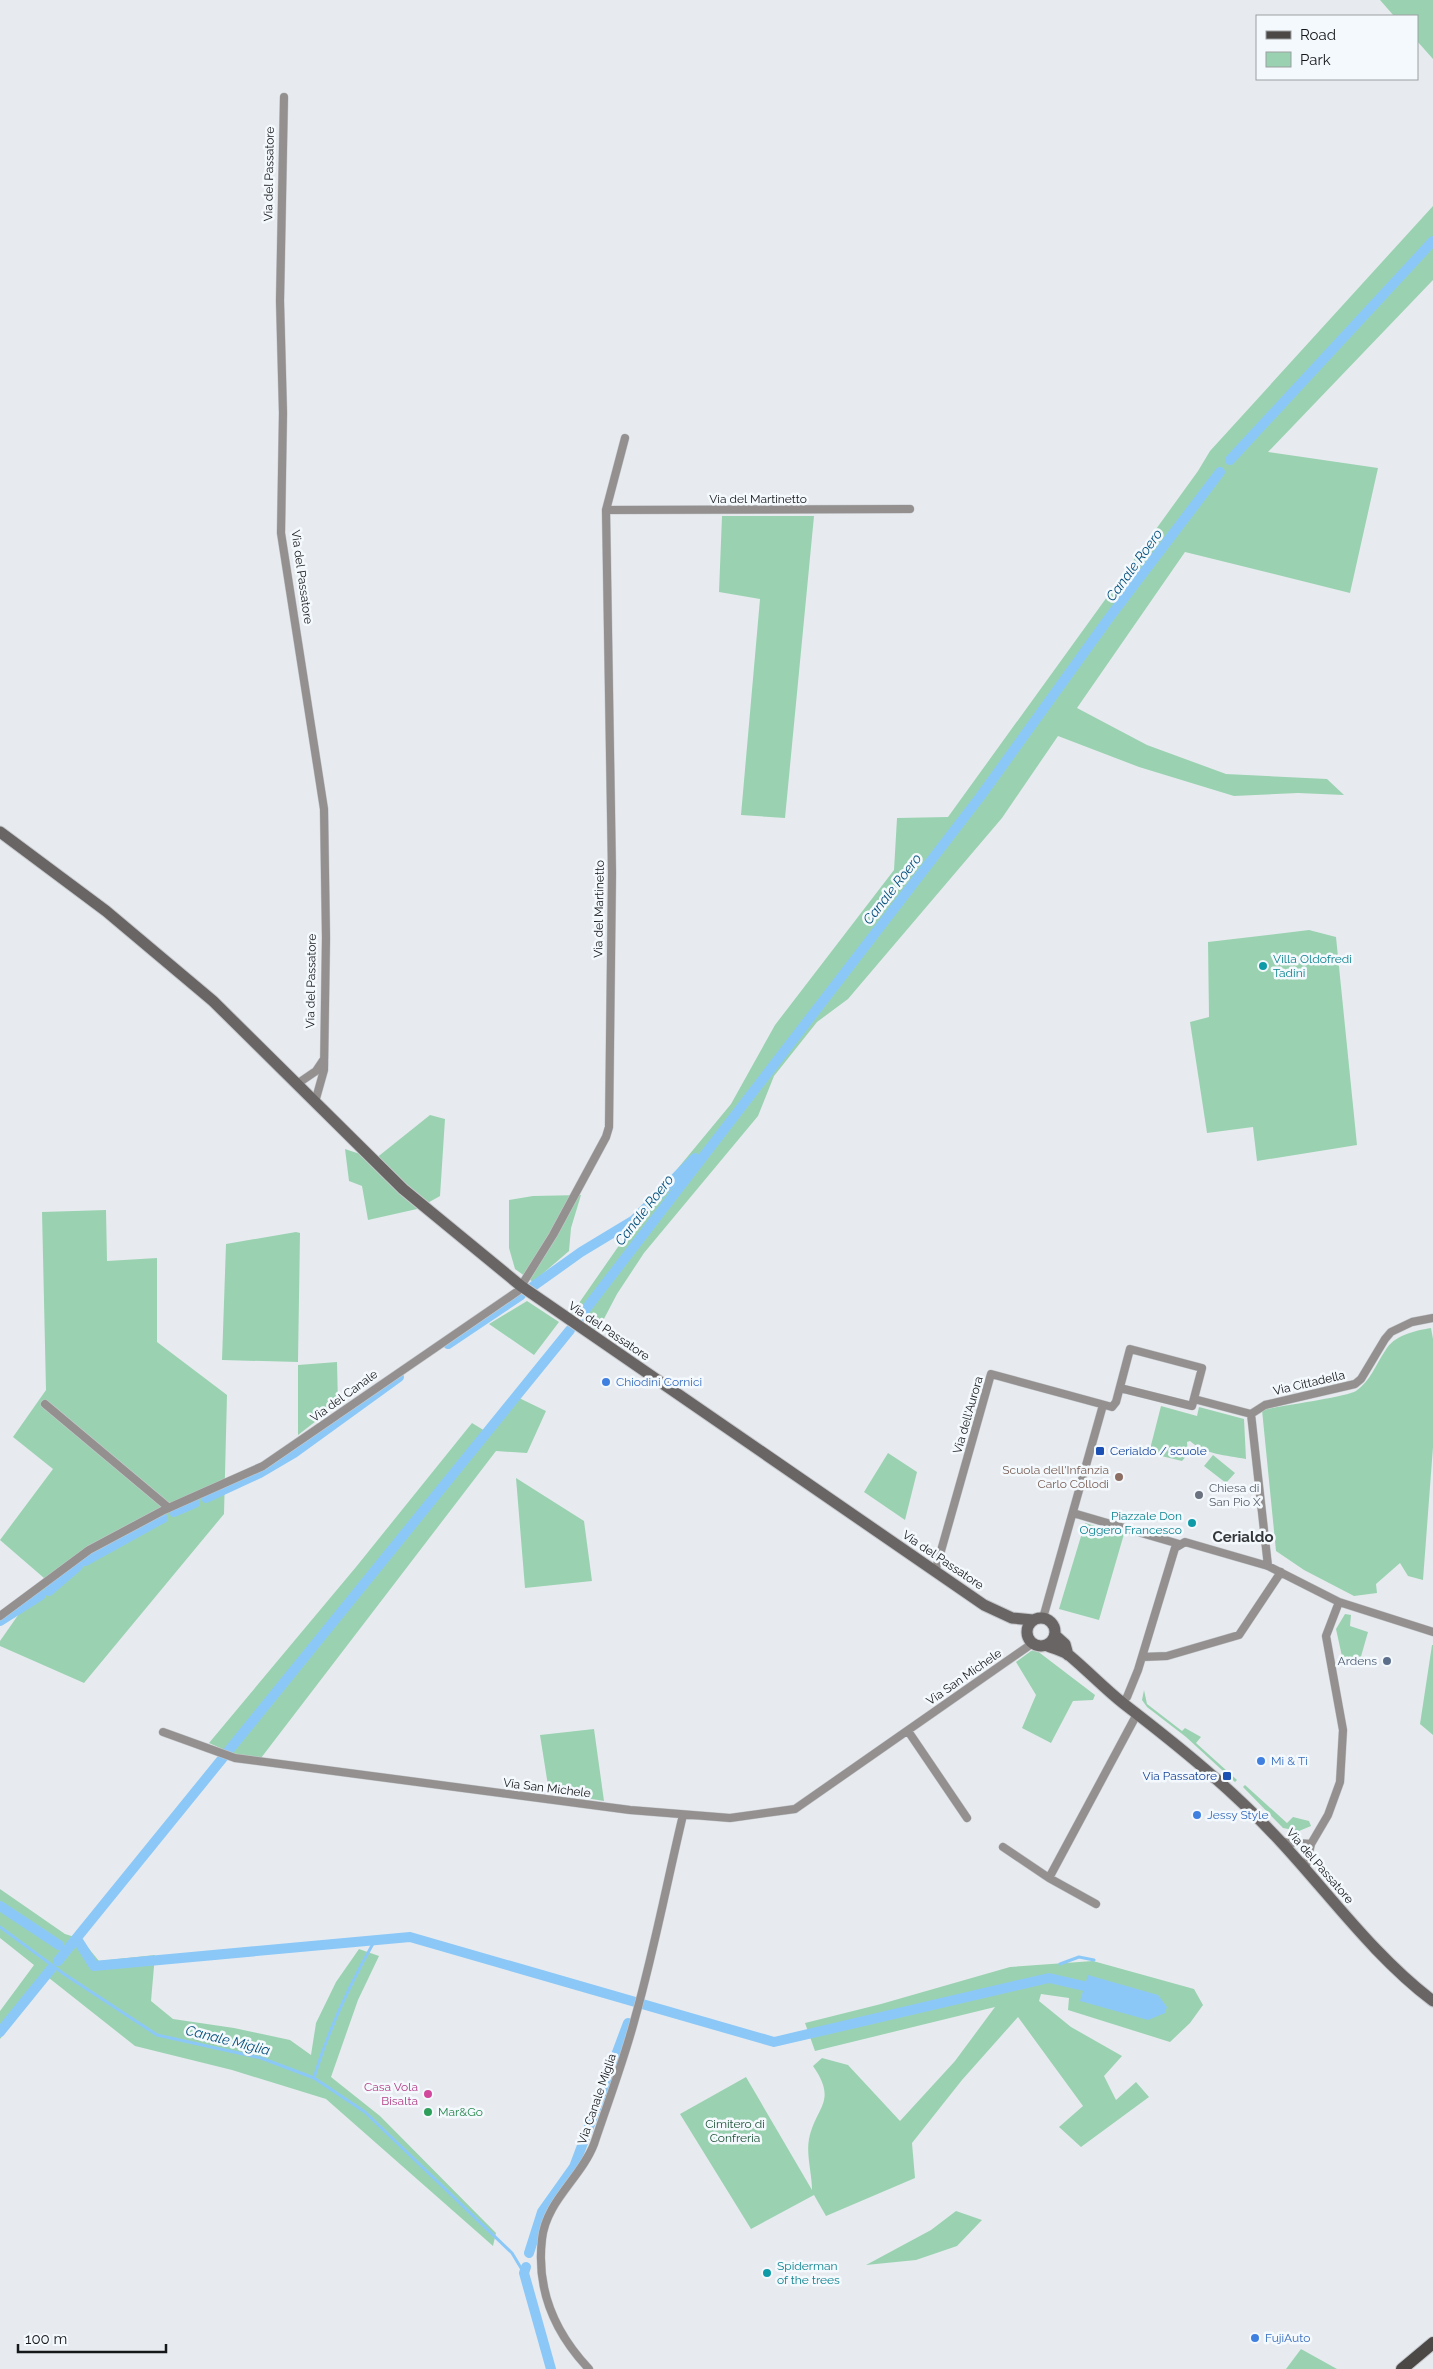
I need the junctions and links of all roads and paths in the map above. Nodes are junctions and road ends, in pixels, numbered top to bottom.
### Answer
1 (284, 97) dead end
2 (625, 438) dead end
3 (910, 509) dead end
4 (606, 510) junction
5 (0, 832) edge
6 (324, 1059) junction
7 (297, 1084) junction
8 (315, 1102) junction
9 (521, 1286) junction
10 (1433, 1318) edge
11 (1120, 1388) junction
12 (1194, 1399) junction
13 (45, 1404) dead end
14 (1102, 1405) junction
15 (1251, 1414) junction
16 (169, 1508) junction
17 (1073, 1513) junction
18 (1179, 1544) junction
19 (1268, 1566) junction
20 (935, 1572) junction
21 (1280, 1572) junction
22 (1339, 1602) junction
23 (0, 1616) edge
24 (1012, 1618) junction
25 (1038, 1619) junction
26 (1433, 1632) edge
27 (1055, 1634) junction
28 (1030, 1639) junction
29 (1046, 1645) junction
30 (1068, 1655) junction
31 (1142, 1657) junction
32 (1122, 1702) junction
33 (1137, 1714) junction
34 (908, 1730) junction
35 (164, 1732) dead end
36 (683, 1815) junction
37 (967, 1818) dead end
38 (1281, 1842) junction
39 (1311, 1844) junction
40 (1003, 1847) dead end
41 (1305, 1870) junction
42 (1049, 1878) junction
43 (1096, 1904) dead end
44 (1433, 2001) edge
45 (1429, 2346) edge
46 (589, 2369) edge
47 (1402, 2369) edge
48 (1414, 2369) edge

1 - 6 street, Via del Passatore
2 - 4 street, Via del Martinetto
3 - 4 street, Via del Martinetto
4 - 9 street, Via del Martinetto
5 - 7 street, Via del Passatore
6 - 7 street
6 - 8 street, Via del Passatore
7 - 8 street, Via del Passatore
8 - 9 street, Via del Passatore
9 - 16 street, Via del Canale
9 - 20 street, Via del Passatore
10 - 15 street, Via Cittadella
11 - 12 street
11 - 12 street
11 - 14 street
12 - 15 street
13 - 16 street
14 - 17 street
14 - 20 street, Via dell'Aurora
15 - 19 street
16 - 23 street, Via del Canale
17 - 18 street
17 - 25 street
18 - 19 street
18 - 31 street
19 - 21 street
20 - 24 street, Via del Passatore
21 - 22 street
21 - 31 street
22 - 26 street
22 - 39 street
24 - 25 street, Via del Passatore
24 - 28 street, Via del Passatore
25 - 27 street
25 - 28 street
27 - 29 street
27 - 30 street, Via del Passatore
28 - 29 street
28 - 34 street, Via San Michele
29 - 30 street, Via del Passatore
30 - 32 street, Via del Passatore
31 - 32 street
32 - 33 street, Via del Passatore
33 - 38 street, Via del Passatore
33 - 42 street
34 - 36 street, Via San Michele
34 - 37 street
35 - 36 street, Via San Michele
36 - 46 street, Via Canale Miglia
38 - 39 street
38 - 41 street, Via del Passatore
39 - 41 street
40 - 42 street
41 - 44 street, Via del Passatore
42 - 43 street
45 - 47 main road
45 - 48 main road

